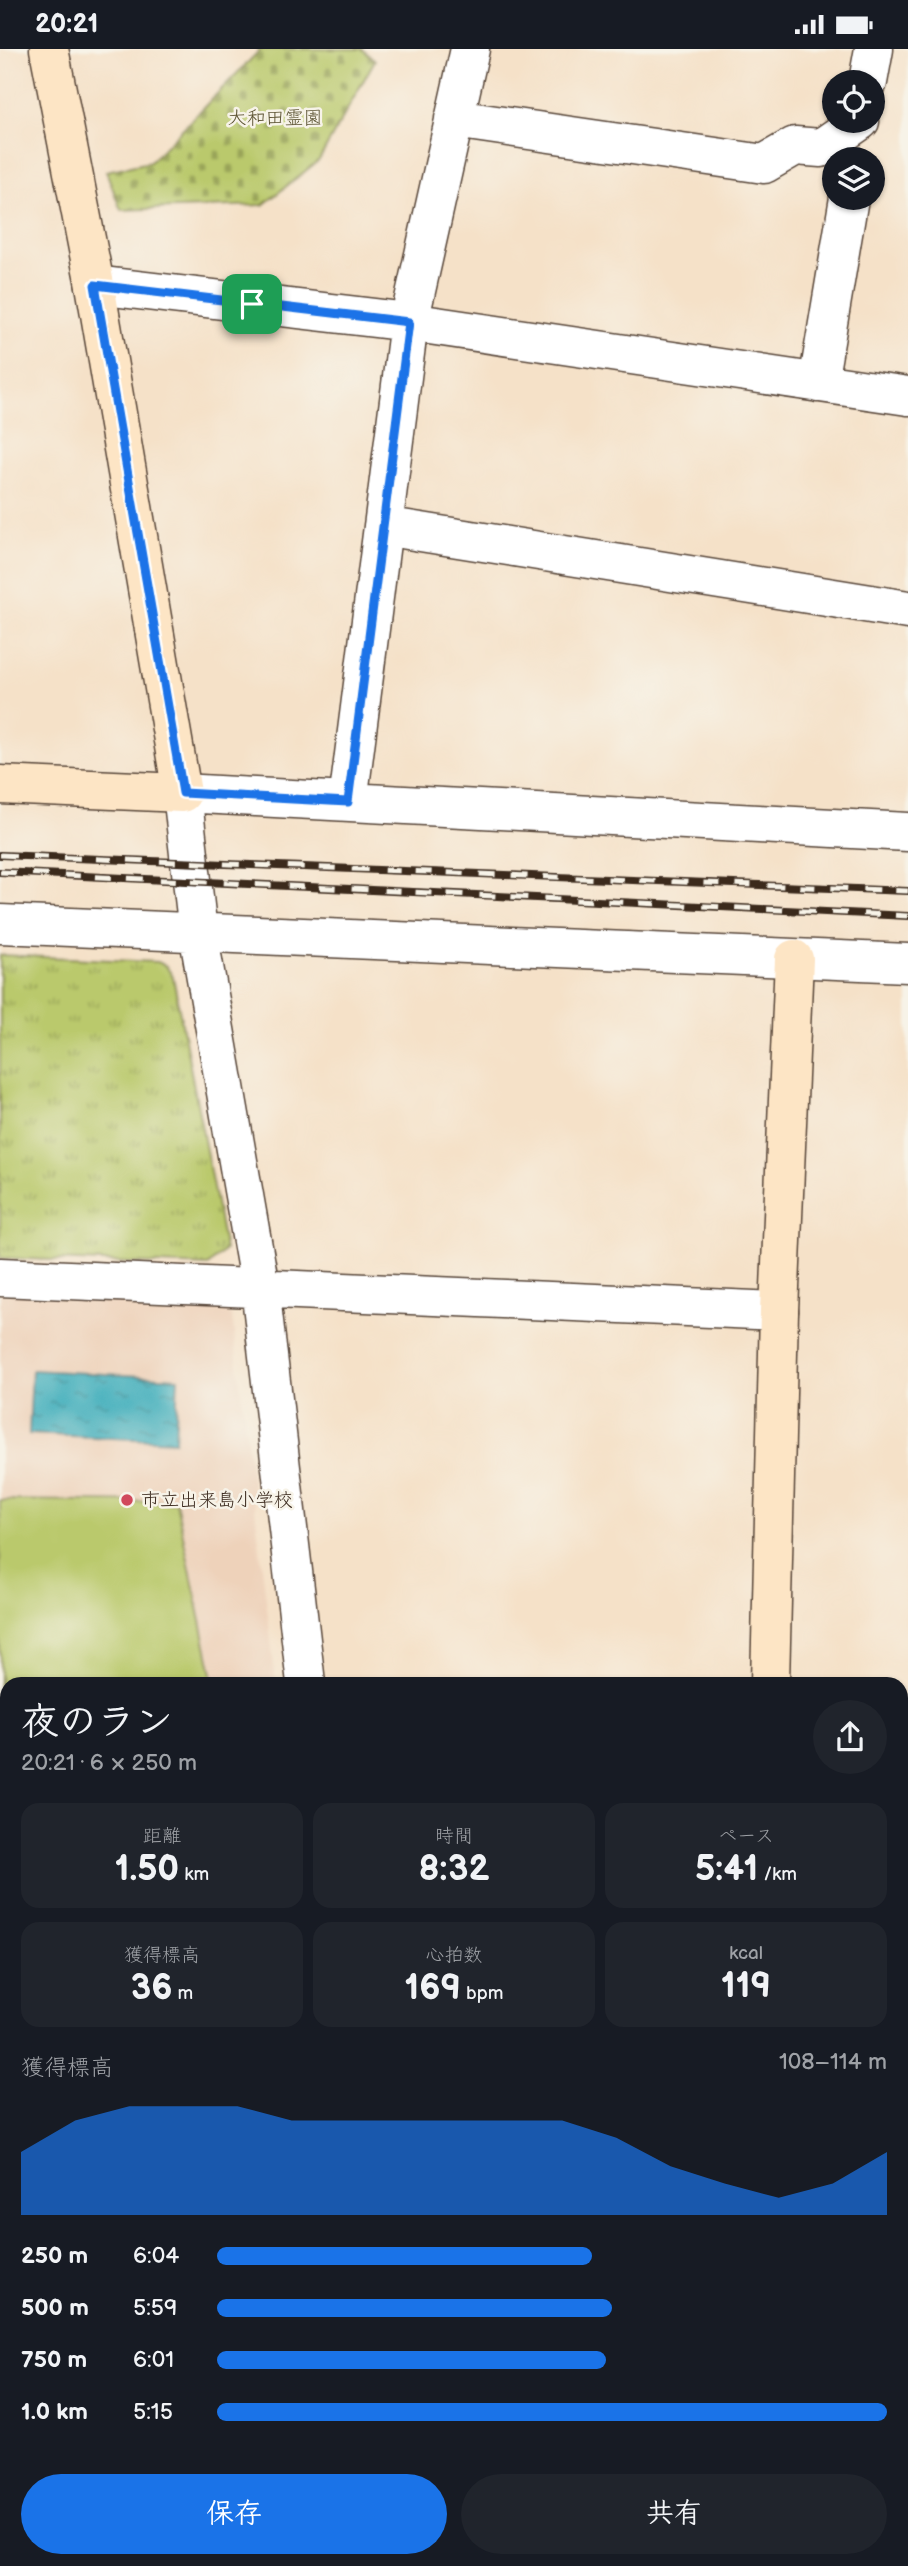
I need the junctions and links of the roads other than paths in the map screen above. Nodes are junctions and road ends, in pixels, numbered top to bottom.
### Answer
1 (49, 49) edge
2 (470, 49) edge
3 (874, 49) edge
4 (870, 70) edge
5 (454, 119) junction
6 (843, 133) edge
7 (847, 210) edge
8 (95, 285) junction
9 (409, 322) junction
10 (818, 383) junction
11 (908, 396) edge
12 (383, 526) junction
13 (908, 610) edge
14 (0, 785) edge
15 (183, 793) junction
16 (348, 802) junction
17 (908, 832) edge
18 (0, 924) edge
19 (198, 932) junction
20 (794, 959) junction
21 (908, 963) edge
22 (0, 1277) edge
23 (260, 1287) junction
24 (779, 1311) junction
25 (305, 1677) edge
26 (770, 1677) edge

1 - 8 street
2 - 5 street
3 - 4 street
5 - 6 street
5 - 9 street
7 - 10 street
8 - 9 street
8 - 15 street
9 - 10 street
9 - 12 street
10 - 11 street
12 - 13 street
12 - 16 street
14 - 15 street
15 - 16 street
15 - 19 street
16 - 17 street
18 - 19 street
19 - 20 street
19 - 23 street
20 - 21 street
20 - 24 street
22 - 23 street
23 - 24 street
23 - 25 street
24 - 26 street

